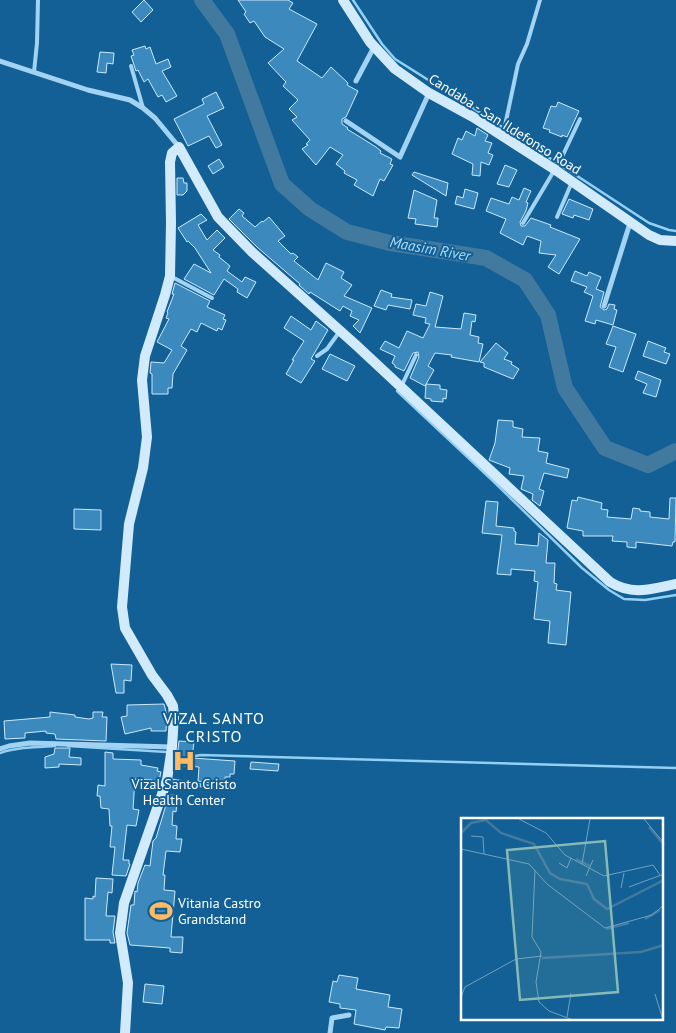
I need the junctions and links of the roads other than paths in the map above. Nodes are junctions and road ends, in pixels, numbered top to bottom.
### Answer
1 (38, 0) edge
2 (343, 0) edge
3 (540, 0) edge
4 (374, 47) junction
5 (0, 61) edge
6 (132, 66) dead end
7 (34, 72) junction
8 (356, 81) dead end
9 (429, 93) junction
10 (143, 108) junction
11 (580, 120) dead end
12 (346, 121) dead end
13 (503, 134) junction
14 (180, 147) junction
15 (555, 167) junction
16 (572, 182) junction
17 (557, 217) dead end
18 (523, 222) dead end
19 (630, 222) junction
20 (676, 241) edge
21 (170, 276) junction
22 (212, 298) dead end
23 (604, 306) dead end
24 (340, 331) junction
25 (416, 355) dead end
26 (317, 356) dead end
27 (401, 386) junction
28 (676, 584) edge
29 (172, 747) junction
30 (0, 749) edge
31 (166, 780) junction
32 (217, 788) dead end
33 (349, 1015) dead end
34 (125, 1033) edge
35 (330, 1033) edge

1 - 7 lane
2 - 4 street, Candaba - San Ildefonso Road
3 - 13 lane
4 - 8 street
4 - 9 street, Candaba - San Ildefonso Road
5 - 7 street
6 - 10 lane
7 - 10 street
9 - 12 street
9 - 13 street, Candaba - San Ildefonso Road
10 - 14 street
11 - 15 lane
13 - 15 street, Candaba - San Ildefonso Road
14 - 21 street
14 - 24 street
15 - 16 street, Candaba - San Ildefonso Road
15 - 18 lane
16 - 17 lane
16 - 19 street, Candaba - San Ildefonso Road
19 - 20 street, Candaba - San Ildefonso Road
19 - 23 street
21 - 22 lane
21 - 29 street
24 - 26 lane
24 - 27 street
25 - 27 lane
27 - 28 street
29 - 30 street
29 - 31 street
31 - 32 lane
31 - 34 street
33 - 35 street

